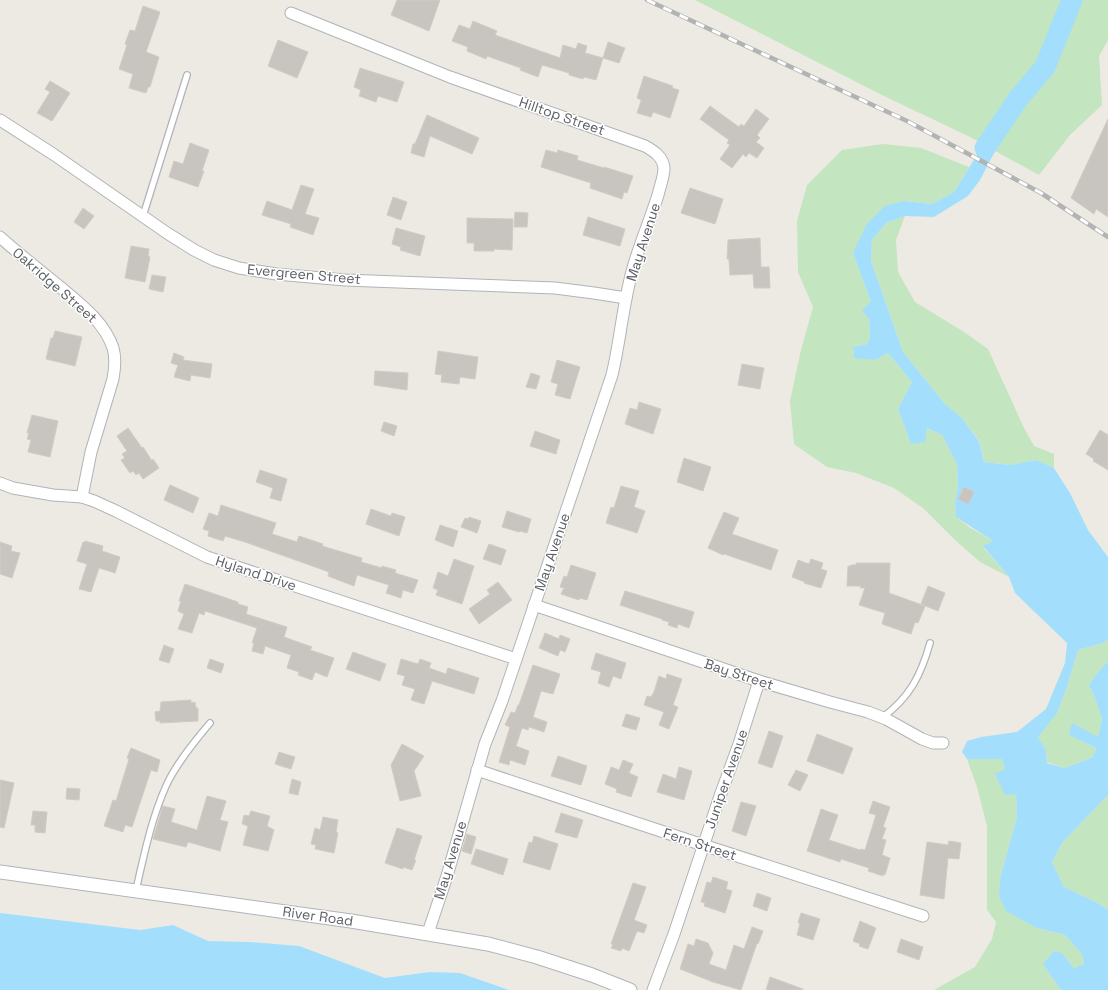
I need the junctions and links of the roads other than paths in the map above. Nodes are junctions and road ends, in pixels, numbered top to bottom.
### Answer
1 (291, 13) dead end
2 (187, 75) dead end
3 (0, 120) edge
4 (664, 169) joint
5 (143, 216) junction
6 (0, 236) edge
7 (626, 298) junction
8 (0, 484) edge
9 (82, 498) junction
10 (534, 605) junction
11 (930, 643) dead end
12 (516, 659) junction
13 (759, 681) junction
14 (883, 717) junction
15 (210, 723) dead end
16 (943, 743) dead end
17 (477, 770) junction
18 (703, 845) junction
19 (0, 872) edge
20 (136, 891) junction
21 (923, 916) dead end
22 (428, 933) junction
23 (630, 990) edge
24 (653, 990) edge

1 - 4 street, Hilltop Street
2 - 5 lane
3 - 5 street, Evergreen Street
4 - 7 street, May Avenue
5 - 7 street, Evergreen Street
6 - 9 street, Oakridge Street
7 - 10 street, May Avenue
8 - 9 street, Hyland Drive
9 - 12 street, Hyland Drive
10 - 12 street, May Avenue
10 - 13 street, Bay Street
11 - 14 lane
12 - 17 street, May Avenue
13 - 14 street, Bay Street
13 - 18 street, Juniper Avenue
14 - 16 street, Bay Street
15 - 20 lane
17 - 18 street, Fern Street
17 - 22 street, May Avenue
18 - 21 street, Fern Street
18 - 24 street, Juniper Avenue
19 - 20 street, River Road
20 - 22 street, River Road
22 - 23 street, River Road

